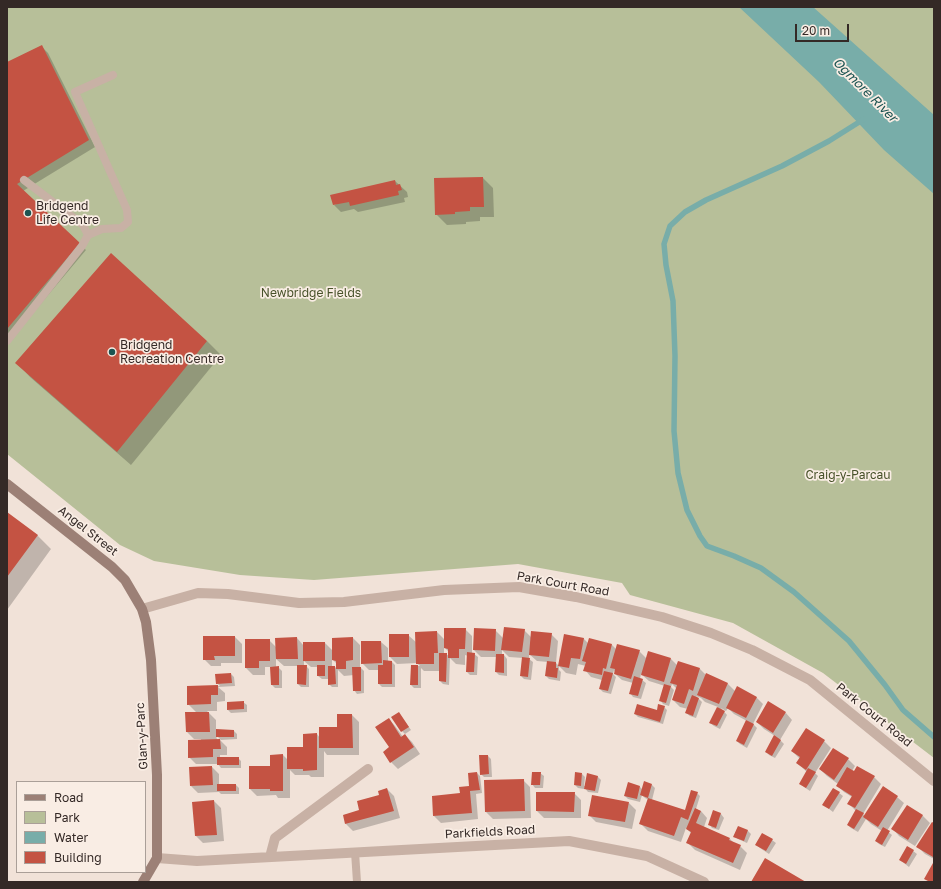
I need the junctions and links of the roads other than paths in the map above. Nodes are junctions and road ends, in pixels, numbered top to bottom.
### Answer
1 (113, 75) dead end
2 (24, 180) dead end
3 (88, 235) junction
4 (7, 341) edge
5 (7, 484) edge
6 (142, 609) junction
7 (368, 770) dead end
8 (934, 781) edge
9 (355, 852) junction
10 (270, 857) junction
11 (157, 858) junction
12 (143, 882) edge
13 (357, 882) edge
14 (704, 882) edge

1 - 3 lane
2 - 3 lane
3 - 4 lane
5 - 6 street, Angel Street
6 - 8 street, Park Court Road
6 - 11 street, Glan-y-Parc
7 - 10 street
9 - 10 street, Parkfields Road
9 - 13 lane
9 - 14 street, Parkfields Road
10 - 11 street, Parkfields Road
11 - 12 street

